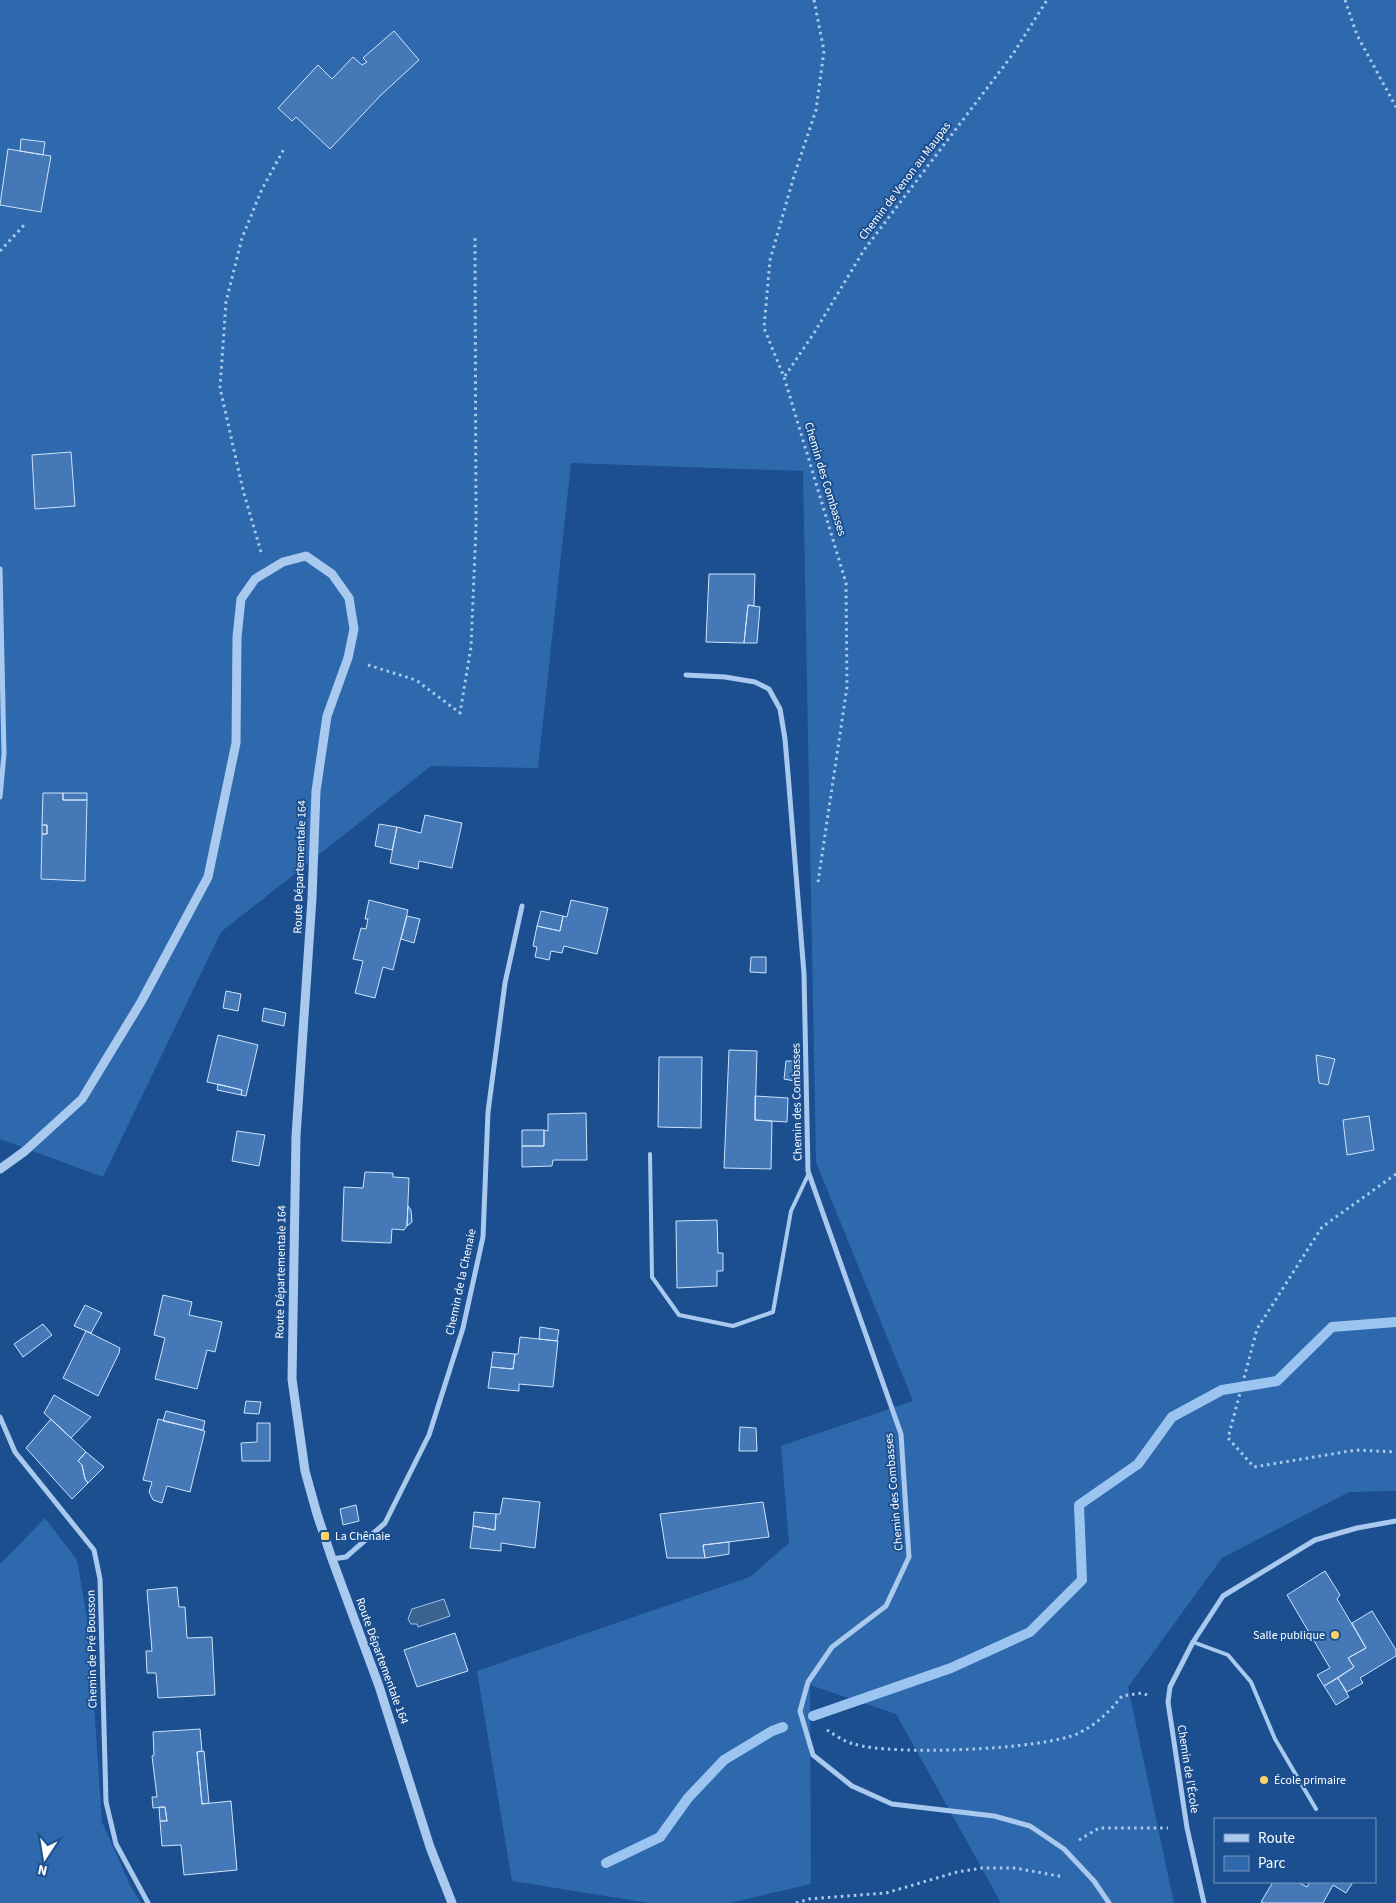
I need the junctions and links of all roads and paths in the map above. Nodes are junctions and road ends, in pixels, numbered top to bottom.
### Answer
1 (814, 0) edge
2 (1046, 0) edge
3 (1345, 0) edge
4 (1396, 107) edge
5 (285, 146) dead end
6 (26, 223) dead end
7 (475, 238) dead end
8 (0, 251) edge
9 (784, 377) junction
10 (0, 569) edge
11 (267, 572) junction
12 (348, 658) junction
13 (686, 676) dead end
14 (0, 797) edge
15 (817, 888) dead end
16 (522, 906) dead end
17 (650, 1154) dead end
18 (0, 1169) edge
19 (809, 1173) junction
20 (1396, 1174) edge
21 (0, 1417) edge
22 (1396, 1452) edge
23 (1396, 1521) edge
24 (332, 1559) junction
25 (1193, 1642) junction
26 (1168, 1702) junction
27 (824, 1729) dead end
28 (1316, 1809) dead end
29 (1187, 1828) junction
30 (1064, 1849) junction
31 (1094, 1881) junction
32 (148, 1903) edge
33 (452, 1903) edge
34 (796, 1903) edge
35 (1109, 1903) edge
36 (1204, 1903) edge

1 - 9 path, Chemin des Combasses
2 - 9 path, Chemin de Venon au Maupas
3 - 4 path
5 - 11 path
6 - 8 path
7 - 12 path
9 - 15 path, Chemin des Combasses
10 - 14 street
11 - 12 street, Route Départementale 164
11 - 18 street, Route Départementale 164
12 - 24 street, Route Départementale 164
13 - 19 street, Chemin des Combasses
16 - 24 street, Chemin de la Chenaie
17 - 19 lane
19 - 30 street, Chemin des Combasses
20 - 22 path
21 - 32 street, Chemin de Pré Bousson
23 - 25 street, Chemin de l'École
24 - 33 street, Route Départementale 164
25 - 26 street, Chemin de l'École
25 - 28 lane
26 - 27 path
26 - 29 street, Chemin de l'École
29 - 30 path
29 - 36 street, Chemin de l'École
30 - 31 street, Chemin des Combasses
31 - 34 path
31 - 35 street, Chemin des Combasses

